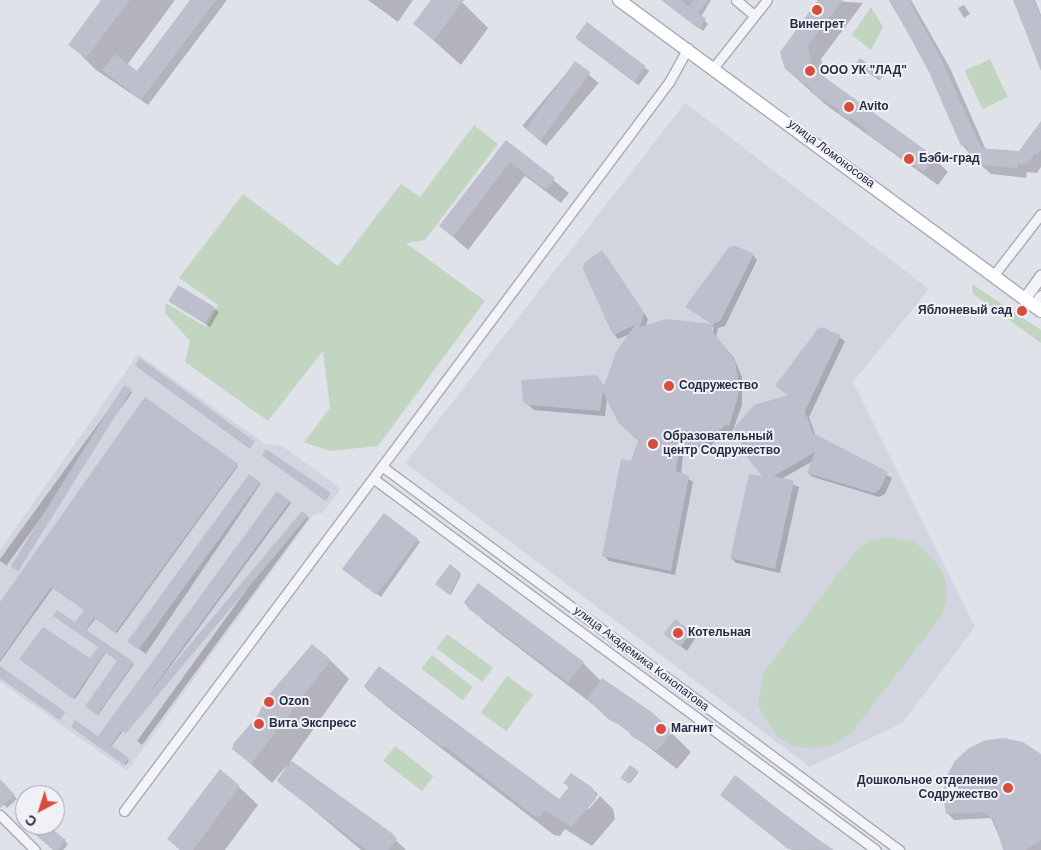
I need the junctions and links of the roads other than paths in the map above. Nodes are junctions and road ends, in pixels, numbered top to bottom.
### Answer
1 (618, 0) edge
2 (736, 0) edge
3 (767, 0) edge
4 (754, 15) junction
5 (688, 48) junction
6 (714, 67) junction
7 (1041, 214) edge
8 (993, 276) junction
9 (1041, 276) edge
10 (1035, 303) edge
11 (383, 467) junction
12 (374, 479) junction
13 (124, 811) dead end
14 (0, 815) edge
15 (35, 850) edge
16 (876, 850) edge
17 (899, 850) edge

1 - 5 main road, улица Ломоносова
2 - 4 street
3 - 4 street
4 - 6 street
5 - 6 main road, улица Ломоносова
5 - 11 street
6 - 8 main road, улица Ломоносова
7 - 8 street
8 - 10 main road, улица Ломоносова
9 - 10 street
11 - 12 street
11 - 17 street, улица Академика Конопатова
12 - 13 street
12 - 16 street, улица Академика Конопатова
14 - 15 street

